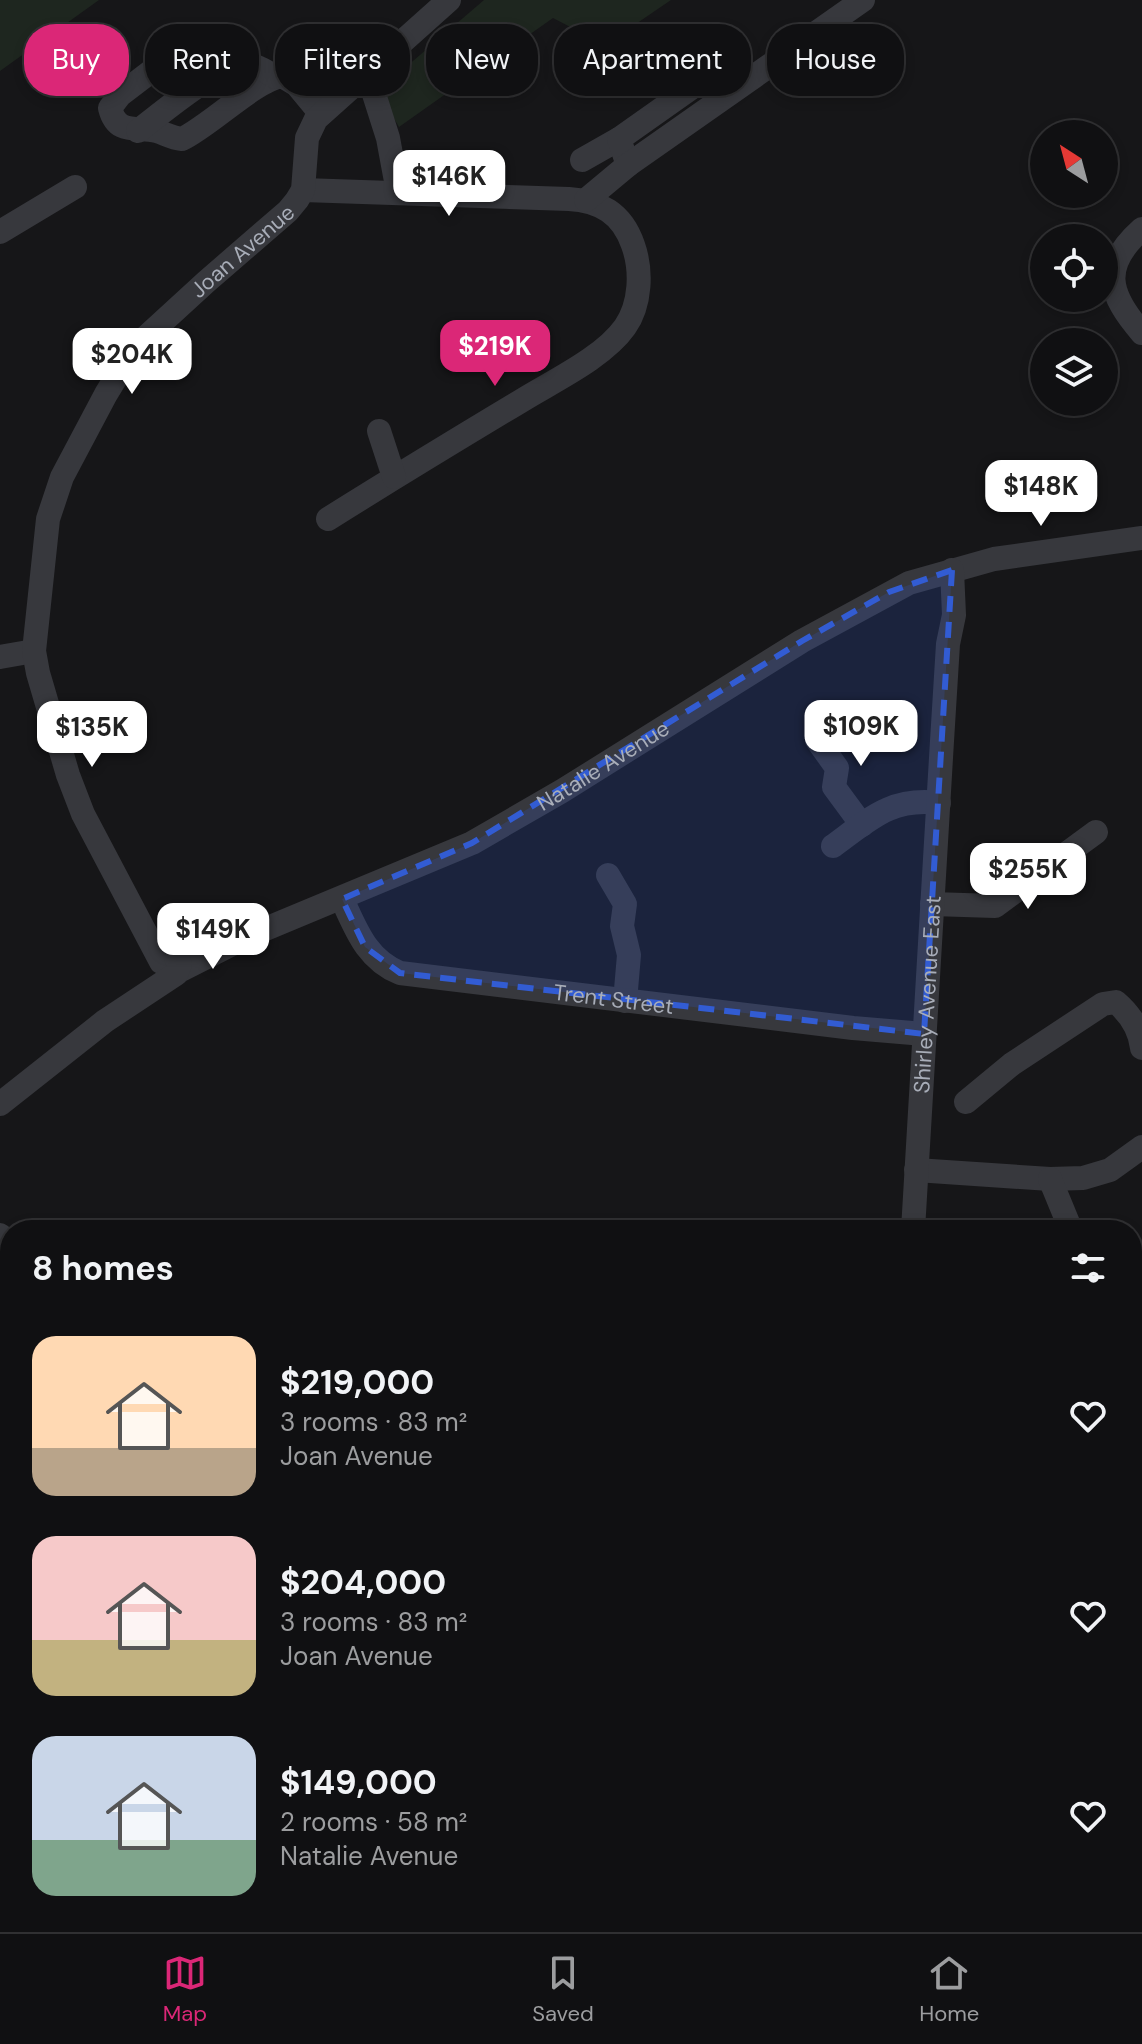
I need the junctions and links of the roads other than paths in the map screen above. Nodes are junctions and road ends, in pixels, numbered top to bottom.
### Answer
1 (449, 0) edge
2 (863, 0) edge
3 (410, 34) edge
4 (145, 76) edge
5 (275, 77) joint
6 (305, 96) edge
7 (341, 96) edge
8 (375, 96) edge
9 (680, 96) edge
10 (321, 114) junction
11 (138, 131) junction
12 (619, 139) junction
13 (582, 160) dead end
14 (628, 165) junction
15 (75, 187) dead end
16 (303, 190) junction
17 (398, 192) junction
18 (586, 200) junction
19 (1142, 229) edge
20 (0, 232) edge
21 (1142, 333) edge
22 (379, 431) dead end
23 (394, 477) junction
24 (328, 519) dead end
25 (1142, 538) edge
26 (952, 570) junction
27 (34, 651) junction
28 (0, 657) edge
29 (817, 740) dead end
30 (939, 803) junction
31 (862, 825) junction
32 (1096, 832) dead end
33 (833, 846) dead end
34 (608, 875) dead end
35 (342, 899) junction
36 (932, 904) junction
37 (170, 964) junction
38 (625, 1001) junction
39 (1133, 1007) edge
40 (924, 1034) junction
41 (1142, 1048) edge
42 (966, 1102) dead end
43 (0, 1104) edge
44 (1142, 1147) edge
45 (916, 1170) junction
46 (1050, 1179) junction
47 (914, 1220) edge
48 (1067, 1220) edge

1 - 3 street
2 - 14 street
4 - 11 street
5 - 11 street
5 - 11 street
6 - 10 street
7 - 10 street
8 - 17 street
9 - 12 street
10 - 16 street
12 - 13 street
12 - 14 street
14 - 18 street
15 - 20 street
16 - 17 street, Joan Avenue
16 - 27 street, Joan Avenue
17 - 18 street, Joan Avenue
18 - 23 street, Joan Avenue
19 - 21 street
22 - 23 street
23 - 24 street, Joan Avenue
25 - 26 street, Natalie Avenue
26 - 30 street, Shirley Avenue East
26 - 35 street, Natalie Avenue
27 - 28 street
27 - 37 street, Joan Avenue
29 - 31 street
30 - 31 street
30 - 36 street, Shirley Avenue East
31 - 33 street
32 - 36 street
34 - 38 street
35 - 37 street, Natalie Avenue
35 - 38 street, Trent Street
36 - 40 street, Shirley Avenue East
37 - 43 street
38 - 40 street, Trent Street
39 - 41 street
39 - 42 street
40 - 45 street, Shirley Avenue East
44 - 46 street
45 - 46 street
45 - 47 street, Shirley Avenue East
46 - 48 street

